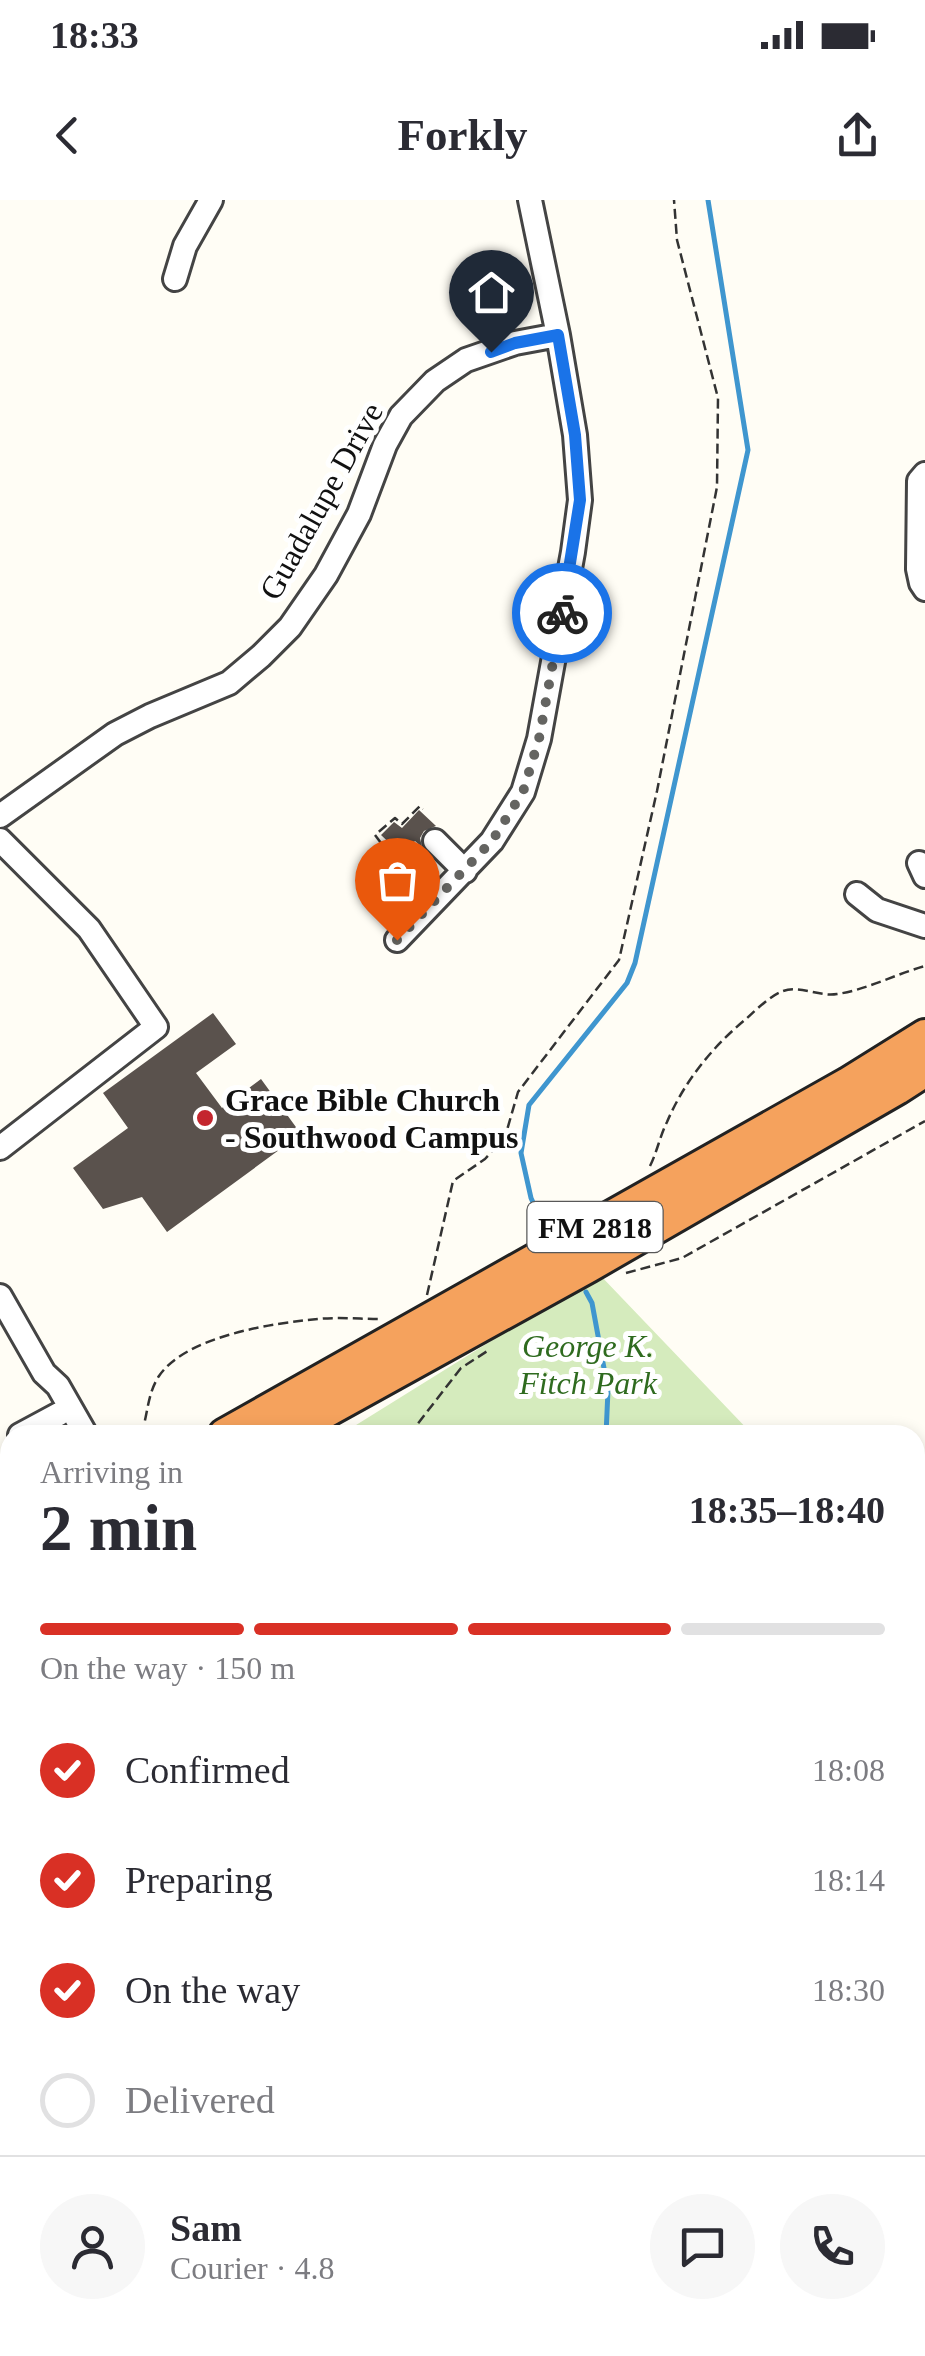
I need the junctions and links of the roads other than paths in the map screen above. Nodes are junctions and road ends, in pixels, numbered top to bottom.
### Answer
1 (211, 200) edge
2 (530, 200) edge
3 (175, 279) dead end
4 (558, 335) junction
5 (925, 474) edge
6 (925, 588) edge
7 (0, 816) edge
8 (0, 840) edge
9 (435, 841) dead end
10 (465, 871) junction
11 (857, 894) dead end
12 (925, 926) edge
13 (397, 940) dead end
14 (925, 1036) edge
15 (925, 1070) edge
16 (0, 1148) edge
17 (0, 1296) edge
18 (44, 1373) junction
19 (65, 1425) edge
20 (80, 1425) edge
21 (243, 1425) edge
22 (300, 1425) edge

1 - 3 street
2 - 4 street
4 - 7 street, Guadalupe Drive
4 - 10 street
5 - 6 street
8 - 16 street
9 - 10 street
10 - 13 street
11 - 12 street
14 - 21 highway, FM 2818
15 - 22 highway, FM 2818
17 - 18 street
18 - 19 street
18 - 20 street

